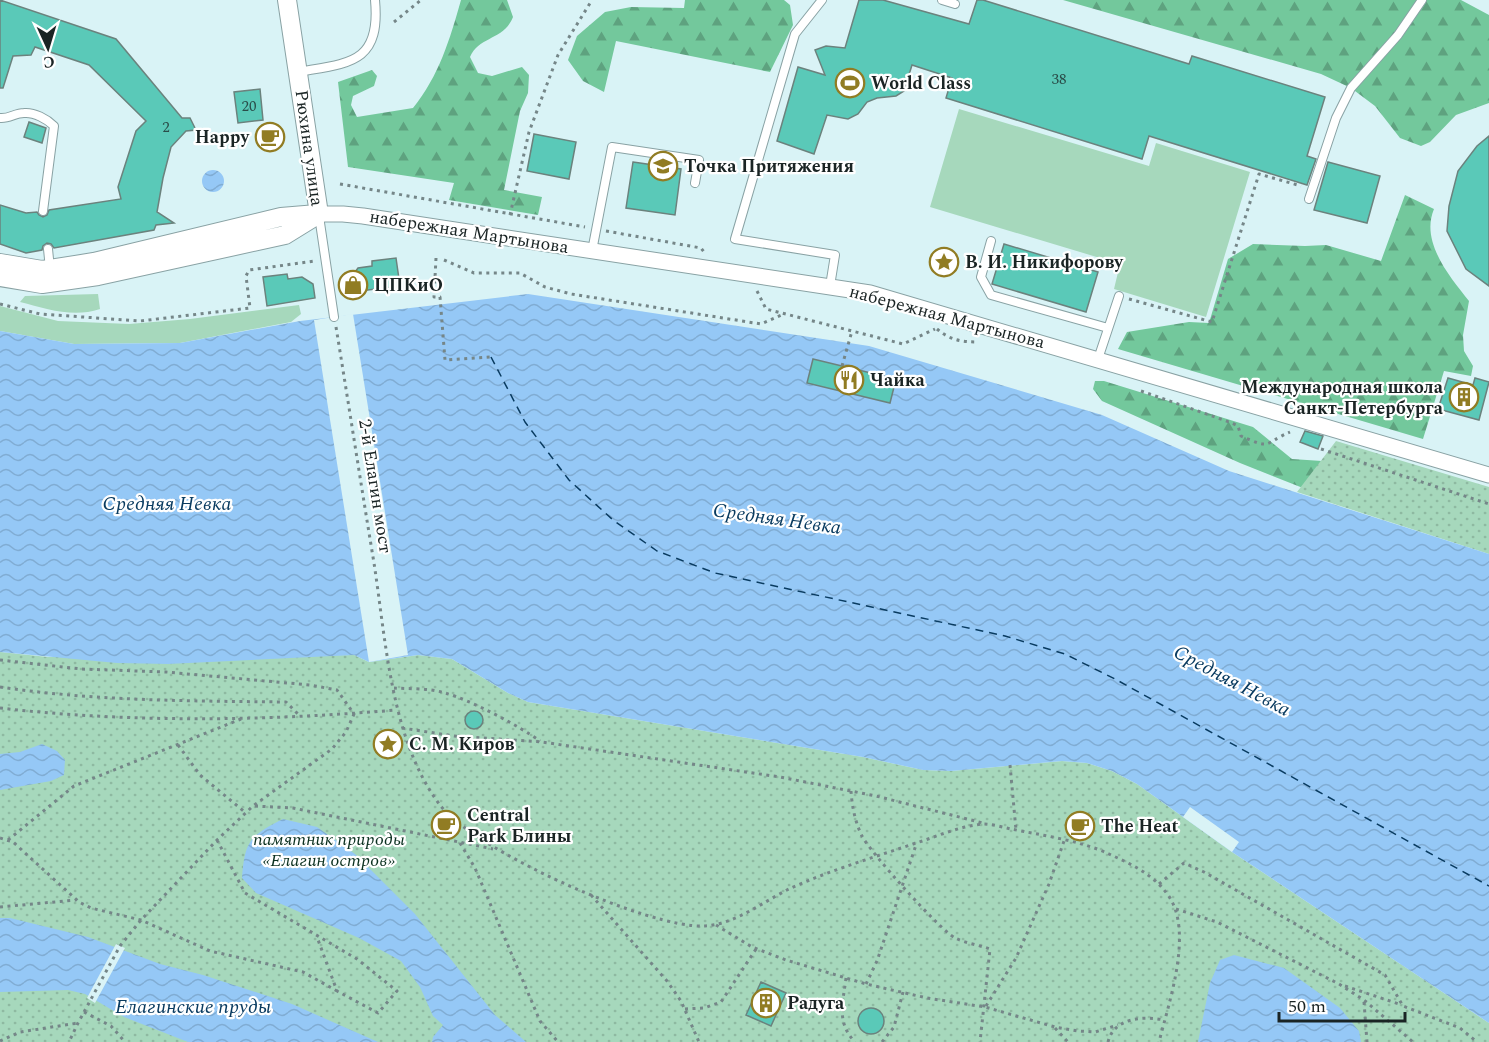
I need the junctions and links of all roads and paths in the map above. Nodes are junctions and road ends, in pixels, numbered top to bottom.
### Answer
1 (287, 0) edge
2 (375, 0) edge
3 (421, 0) edge
4 (592, 0) edge
5 (822, 0) edge
6 (942, 0) edge
7 (1422, 0) edge
8 (955, 4) dead end
9 (394, 22) dead end
10 (298, 72) junction
11 (0, 118) edge
12 (695, 183) dead end
13 (1301, 186) dead end
14 (1309, 198) dead end
15 (43, 211) dead end
16 (319, 214) junction
17 (510, 214) dead end
18 (992, 242) dead end
19 (48, 249) dead end
20 (592, 251) junction
21 (436, 258) dead end
22 (444, 260) dead end
23 (313, 261) dead end
24 (0, 263) edge
25 (50, 269) junction
26 (96, 269) junction
27 (0, 277) edge
28 (830, 286) junction
29 (1119, 296) joint
30 (0, 304) edge
31 (766, 309) dead end
32 (784, 314) junction
33 (334, 317) joint
34 (945, 324) dead end
35 (1108, 327) junction
36 (935, 328) junction
37 (852, 331) junction
38 (981, 341) dead end
39 (491, 357) dead end
40 (1098, 359) junction
41 (842, 366) dead end
42 (1137, 389) dead end
43 (1292, 432) dead end
44 (1322, 449) dead end
45 (1489, 475) edge
46 (1489, 504) edge
47 (0, 660) edge
48 (0, 687) edge
49 (394, 688) junction
50 (0, 708) edge
51 (396, 710) junction
52 (354, 714) junction
53 (300, 716) junction
54 (242, 718) junction
55 (401, 728) junction
56 (542, 742) junction
57 (177, 744) junction
58 (1010, 765) dead end
59 (851, 791) junction
60 (253, 806) junction
61 (246, 813) junction
62 (985, 824) junction
63 (1016, 830) junction
64 (0, 838) edge
65 (8, 840) junction
66 (217, 840) junction
67 (1064, 841) junction
68 (460, 842) junction
69 (916, 843) junction
70 (496, 850) junction
71 (876, 857) junction
72 (1159, 884) junction
73 (903, 885) junction
74 (590, 894) junction
75 (76, 900) junction
76 (0, 907) edge
77 (1176, 909) junction
78 (141, 920) junction
79 (716, 925) junction
80 (317, 937) junction
81 (756, 949) junction
82 (846, 978) junction
83 (866, 984) junction
84 (1339, 984) junction
85 (337, 991) junction
86 (903, 992) junction
87 (1364, 1000) junction
88 (1403, 1006) junction
89 (985, 1007) junction
90 (685, 1009) junction
91 (84, 1012) junction
92 (1164, 1020) junction
93 (78, 1023) junction
94 (1118, 1025) junction
95 (1054, 1027) junction
96 (0, 1041) edge
97 (69, 1042) edge
98 (125, 1042) edge
99 (558, 1042) edge
100 (699, 1042) edge
101 (855, 1042) edge
102 (882, 1042) edge
103 (980, 1042) edge
104 (1068, 1042) edge
105 (1108, 1042) edge
106 (1159, 1042) edge
107 (1368, 1042) edge
108 (1413, 1042) edge
109 (1477, 1042) edge

1 - 10 street, Рюхина улица
2 - 10 lane
3 - 9 path
4 - 17 path
5 - 28 lane
6 - 8 lane
7 - 14 lane
10 - 16 street, Рюхина улица
11 - 15 lane
12 - 20 lane
13 - 29 path
16 - 20 street, набережная Мартынова
16 - 26 street
16 - 33 lane, Рюхина улица
18 - 35 lane
19 - 25 lane
20 - 28 street, набережная Мартынова
21 - 39 path
22 - 32 path
23 - 30 path
24 - 25 street
25 - 26 street
26 - 27 street
28 - 40 street, набережная Мартынова
29 - 35 lane
31 - 32 path
32 - 37 path
33 - 49 path, 2-й Елагин мост
34 - 36 path
35 - 40 lane
36 - 37 path
36 - 38 path
37 - 41 path
40 - 45 street, набережная Мартынова
42 - 43 path
44 - 46 path
47 - 52 path
48 - 53 path
49 - 51 path, 2-й Елагин мост
49 - 56 path
50 - 54 path
51 - 52 path
51 - 55 path, 2-й Елагин мост
52 - 53 path
52 - 60 path
53 - 54 path
54 - 57 path
55 - 56 path
55 - 70 path, 2-й Елагин мост
56 - 59 path
57 - 61 path
57 - 65 path
58 - 63 path
59 - 62 path
59 - 71 path
60 - 61 path
60 - 68 path
61 - 66 path
62 - 63 path
62 - 69 path
63 - 67 path
64 - 65 path
65 - 75 path
66 - 78 path
66 - 80 path
67 - 72 path
67 - 89 path
68 - 70 path
68 - 99 path
69 - 71 path
69 - 73 path
70 - 74 path
71 - 73 path
71 - 79 path
72 - 77 path
72 - 88 path
73 - 83 path
73 - 89 path
74 - 79 path
74 - 90 path
75 - 76 path
75 - 78 path
77 - 84 path
77 - 92 path
78 - 85 path
78 - 91 path
79 - 81 path
80 - 85 path
80 - 85 path
81 - 82 path
81 - 90 path
82 - 83 path
82 - 101 path
83 - 86 path
84 - 87 path
84 - 88 path
86 - 89 path
86 - 102 path
87 - 107 path
87 - 108 path
88 - 109 path
89 - 95 path
89 - 103 path
90 - 100 path
91 - 93 path
91 - 98 path
92 - 94 path
92 - 106 path
93 - 96 path
93 - 97 path
94 - 95 path
94 - 105 path
95 - 104 path

